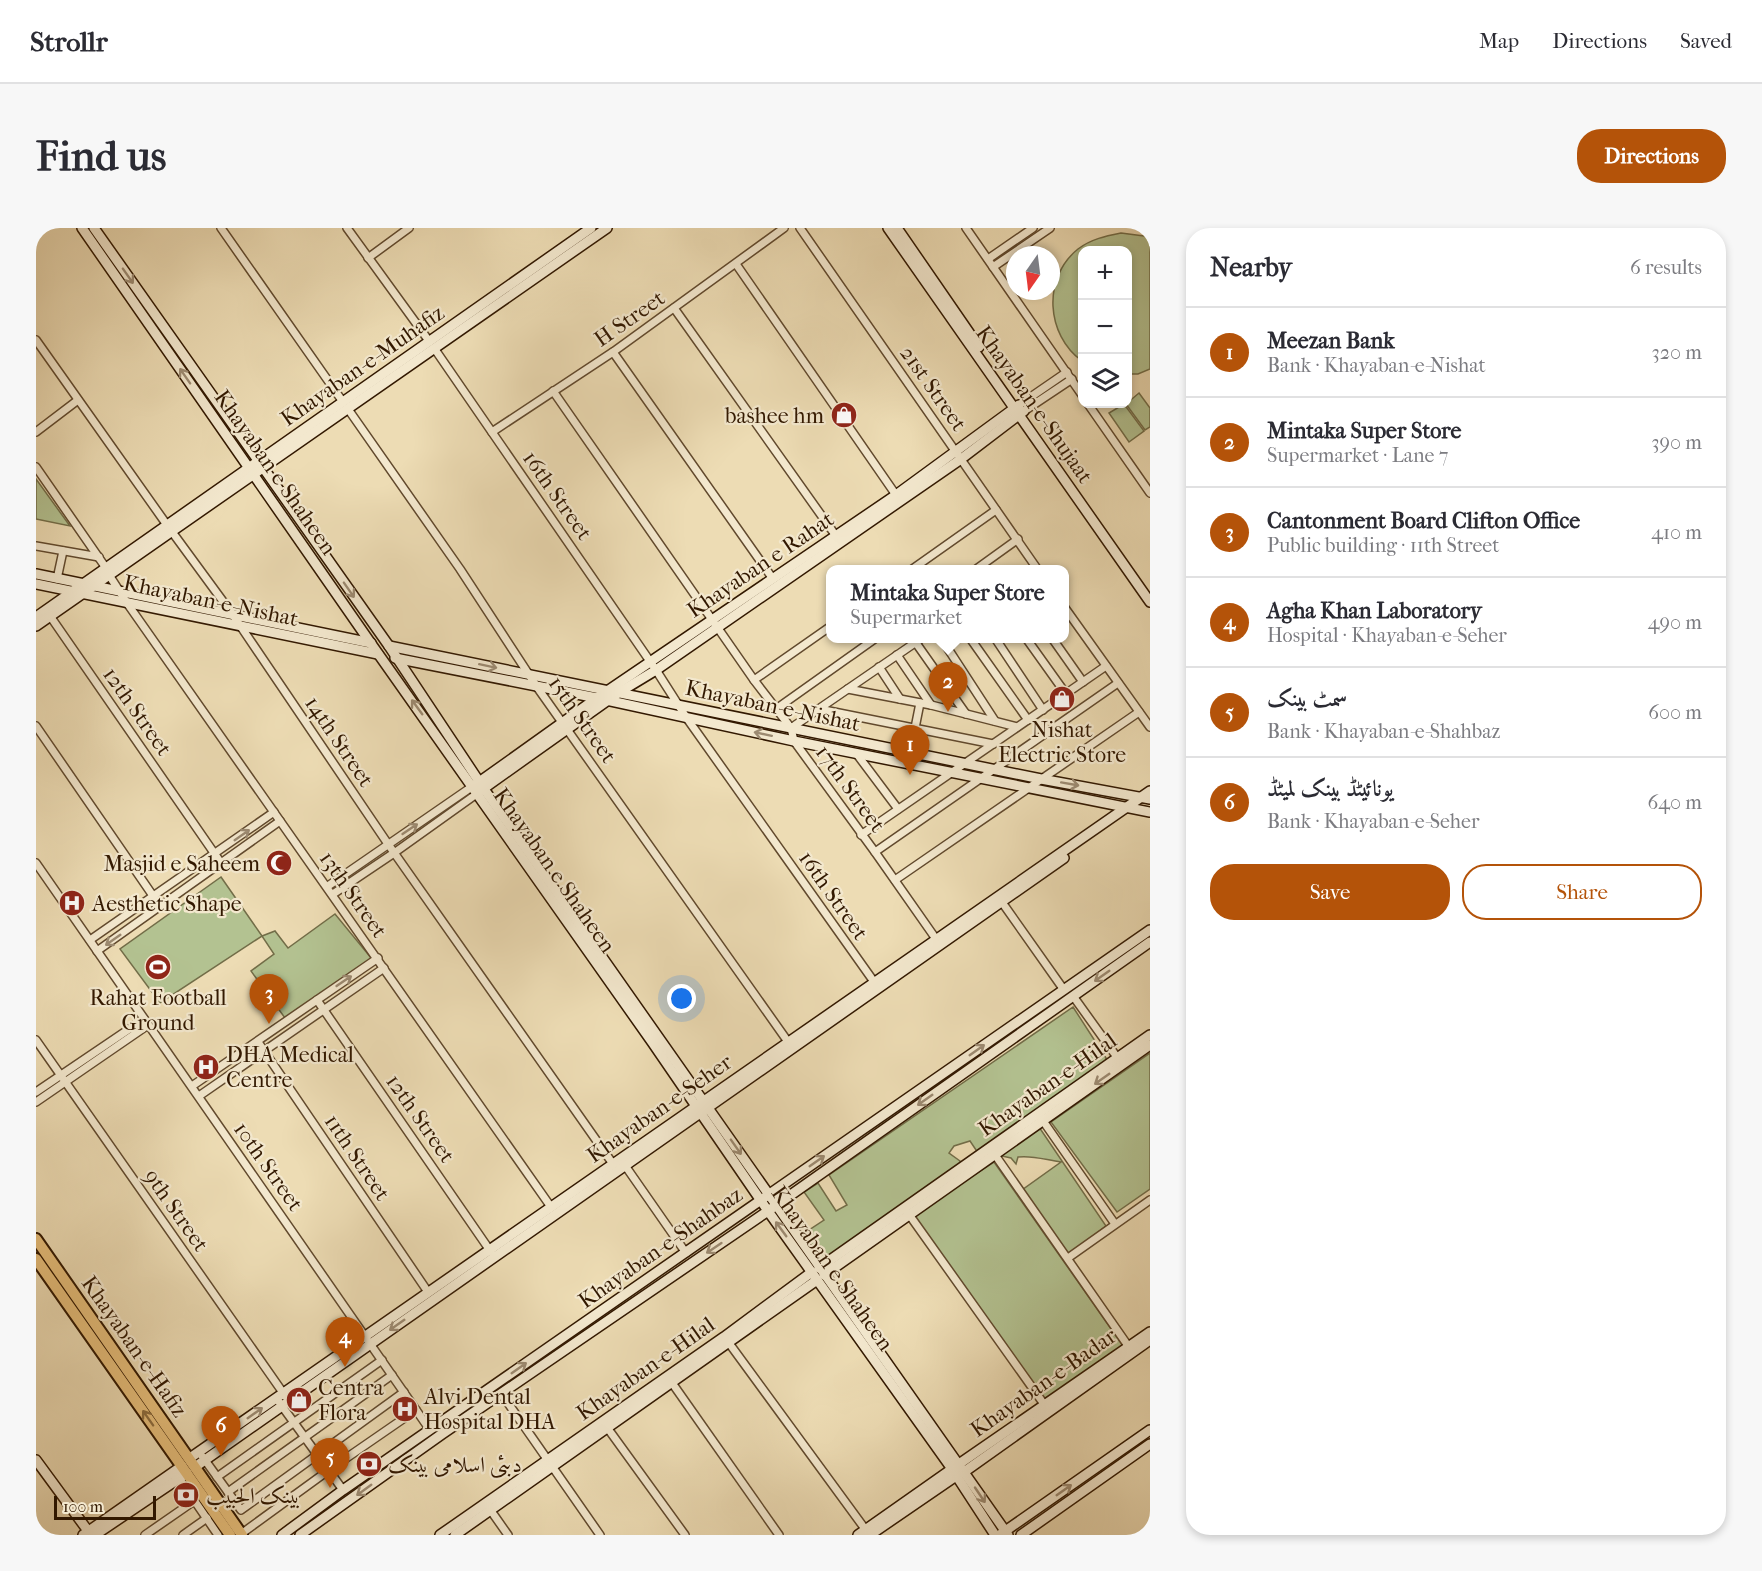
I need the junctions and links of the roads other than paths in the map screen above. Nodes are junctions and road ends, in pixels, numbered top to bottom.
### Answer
1 (82, 228) edge
2 (94, 228) edge
3 (221, 228) edge
4 (347, 228) edge
5 (409, 228) edge
6 (591, 228) edge
7 (607, 228) edge
8 (784, 228) edge
9 (800, 228) edge
10 (888, 228) edge
11 (897, 228) edge
12 (966, 228) edge
13 (1033, 228) edge
14 (1050, 228) edge
15 (368, 258) junction
16 (988, 260) junction
17 (736, 264) junction
18 (993, 267) junction
19 (674, 308) junction
20 (478, 313) junction
21 (36, 340) edge
22 (432, 345) junction
23 (613, 352) junction
24 (1067, 372) junction
25 (1072, 379) junction
26 (1078, 388) edge
27 (553, 391) junction
28 (78, 400) junction
29 (346, 405) junction
30 (1091, 408) edge
31 (1019, 410) junction
32 (36, 432) edge
33 (492, 432) junction
34 (958, 455) junction
35 (261, 465) junction
36 (36, 467) edge
37 (252, 471) junction
38 (1147, 482) edge
39 (1150, 492) edge
40 (896, 495) junction
41 (996, 510) junction
42 (170, 529) junction
43 (836, 536) junction
44 (1018, 539) junction
45 (36, 546) edge
46 (63, 551) junction
47 (99, 557) junction
48 (918, 565) edge
49 (982, 565) edge
50 (1035, 565) edge
51 (107, 571) junction
52 (36, 574) edge
53 (57, 579) junction
54 (773, 579) junction
55 (36, 584) edge
56 (82, 589) junction
57 (1150, 591) edge
58 (120, 592) junction
59 (1150, 602) edge
60 (127, 603) junction
61 (48, 613) junction
62 (1069, 614) edge
63 (233, 615) junction
64 (36, 616) edge
65 (715, 624) junction
66 (36, 626) edge
67 (241, 626) junction
68 (826, 630) edge
69 (371, 643) junction
70 (870, 643) edge
71 (916, 643) edge
72 (920, 643) edge
73 (944, 643) edge
74 (973, 643) edge
75 (998, 643) edge
76 (1029, 643) edge
77 (1055, 643) edge
78 (389, 646) junction
79 (378, 654) junction
80 (897, 655) junction
81 (396, 658) junction
82 (653, 666) junction
83 (1106, 666) junction
84 (879, 667) junction
85 (531, 675) junction
86 (754, 680) junction
87 (1083, 682) junction
88 (1118, 683) junction
89 (537, 687) junction
90 (848, 689) junction
91 (1066, 694) junction
92 (612, 695) junction
93 (597, 698) junction
94 (900, 699) junction
95 (920, 703) junction
96 (678, 705) junction
97 (931, 705) junction
98 (776, 708) junction
99 (819, 709) junction
100 (1043, 710) junction
101 (1139, 712) junction
102 (966, 714) junction
103 (686, 717) junction
104 (1028, 720) junction
105 (995, 721) junction
106 (566, 725) junction
107 (36, 726) edge
108 (1017, 727) junction
109 (1150, 727) edge
110 (791, 728) junction
111 (915, 728) junction
112 (794, 741) junction
113 (993, 744) junction
114 (855, 752) junction
115 (965, 764) junction
116 (994, 770) junction
117 (952, 772) junction
118 (981, 778) junction
119 (1041, 779) junction
120 (1028, 787) junction
121 (478, 788) junction
122 (1148, 797) edge
123 (1131, 808) junction
124 (898, 809) junction
125 (1150, 812) edge
126 (274, 813) junction
127 (280, 820) junction
128 (861, 835) junction
129 (388, 844) junction
130 (875, 852) junction
131 (394, 853) junction
132 (214, 854) junction
133 (36, 863) edge
134 (221, 863) junction
135 (895, 880) junction
136 (328, 886) junction
137 (333, 894) junction
138 (153, 897) junction
139 (1000, 899) junction
140 (160, 906) junction
141 (1150, 930) edge
142 (936, 939) junction
143 (90, 940) junction
144 (1150, 942) edge
145 (97, 951) junction
146 (378, 958) junction
147 (384, 968) junction
148 (876, 985) junction
149 (1064, 990) junction
150 (1073, 996) junction
151 (317, 1000) junction
152 (324, 1010) junction
153 (146, 1022) junction
154 (1150, 1035) edge
155 (36, 1040) edge
156 (258, 1042) junction
157 (791, 1045) junction
158 (1150, 1045) edge
159 (264, 1051) junction
160 (1120, 1061) junction
161 (63, 1078) junction
162 (192, 1086) junction
163 (36, 1092) edge
164 (198, 1096) junction
165 (36, 1102) edge
166 (702, 1107) junction
167 (1041, 1117) junction
168 (992, 1151) junction
169 (619, 1163) junction
170 (765, 1197) junction
171 (1150, 1200) edge
172 (776, 1204) junction
173 (551, 1207) junction
174 (768, 1211) junction
175 (907, 1211) junction
176 (1116, 1224) junction
177 (36, 1239) edge
178 (492, 1253) junction
179 (686, 1253) junction
180 (1068, 1258) junction
181 (36, 1259) edge
182 (818, 1274) junction
183 (428, 1293) junction
184 (75, 1305) junction
185 (1150, 1332) edge
186 (368, 1340) junction
187 (727, 1340) junction
188 (1150, 1340) edge
189 (1130, 1350) junction
190 (382, 1360) junction
191 (392, 1375) junction
192 (670, 1379) junction
193 (404, 1392) junction
194 (501, 1393) junction
195 (282, 1399) junction
196 (1047, 1408) junction
197 (416, 1410) junction
198 (295, 1423) junction
199 (605, 1425) junction
200 (430, 1430) junction
201 (1150, 1430) edge
202 (306, 1438) junction
203 (1150, 1444) edge
204 (318, 1455) junction
205 (36, 1460) edge
206 (550, 1463) junction
207 (189, 1465) junction
208 (329, 1470) junction
209 (958, 1470) junction
210 (217, 1477) junction
211 (343, 1490) junction
212 (228, 1492) junction
213 (194, 1501) junction
214 (488, 1507) junction
215 (212, 1520) junction
216 (106, 1532) edge
217 (865, 1533) edge
218 (89, 1534) edge
219 (242, 1534) edge
220 (1002, 1534) edge
221 (145, 1535) edge
222 (183, 1535) edge
223 (218, 1535) edge
224 (230, 1535) edge
225 (282, 1535) edge
226 (300, 1535) edge
227 (440, 1535) edge
228 (455, 1535) edge
229 (507, 1535) edge
230 (600, 1535) edge
231 (686, 1535) edge
232 (779, 1535) edge
233 (1021, 1535) edge

37 -> 1 street, Khayaban e Shaheen
2 -> 35 street, Khayaban e Shaheen
3 - 29 street, 15th Street
4 - 15 street, 16th Street
5 - 15 street
6 - 20 street, Khayaban-e-Muhafiz
7 - 20 street
8 - 17 street, H Street
9 - 34 street, 21st Street
10 - 31 street, Khayaban-e-Shujaat
11 - 31 street, Khayaban-e-Shujaat
12 - 16 street
13 - 16 street
14 - 18 street
15 - 22 street, 16th Street
16 - 18 street
17 - 19 street, H Street
17 - 40 street
18 - 24 street
19 - 23 street, H Street
19 - 43 street
20 - 22 street, Khayaban-e-Muhafiz
21 - 28 street, 14th Street
22 - 29 street, Khayaban-e-Muhafiz
22 - 33 street, 16th Street
23 - 27 street, H Street
23 - 54 street
24 - 25 street
24 - 31 street, Khayaban e Rahat
25 - 26 street
25 - 31 street, Khayaban e Rahat
27 - 33 street, H Street
27 - 65 street, 17th Street
28 - 32 street
28 - 42 street, 14th Street
29 - 35 street, Khayaban-e-Muhafiz
29 - 85 street, 15th Street
30 - 38 street
31 - 34 street, Khayaban e Rahat
31 - 57 street, Khayaban-e-Shujaat
31 - 59 street, Khayaban-e-Shujaat
33 - 82 street, 16th Street
34 - 40 street, Khayaban e Rahat
34 - 41 street, 21st Street
34 - 65 street, Khayaban e Rahat
35 - 37 street, Khayaban-e-Muhafiz
35 -> 78 street, Khayaban e Shaheen
36 - 47 street
37 - 42 street, Khayaban-e-Muhafiz
37 - 69 street, Khayaban e Shaheen
38 - 39 street
40 - 43 street, Khayaban e Rahat
41 - 44 street, 21st Street
41 - 48 street
42 - 51 street, Khayaban-e-Muhafiz
42 - 63 street, 14th Street
43 - 54 street, Khayaban e Rahat
44 - 49 street
44 - 50 street, 21st Street
45 - 46 street
46 - 47 street
46 - 53 street
47 - 51 street
51 - 56 street, Khayaban-e-Muhafiz
51 - 58 street, 13th Street
52 - 53 street, Khayaban-e-Nishat
53 - 56 street, Khayaban-e-Nishat
54 - 65 street, Khayaban e Rahat
55 - 56 street, Khayaban-e-Nishat
56 - 58 street, Khayaban-e-Nishat
56 - 60 street, Khayaban-e-Nishat
56 - 61 street, Khayaban-e-Muhafiz
58 - 60 street, 13th Street
58 - 63 street, Khayaban-e-Nishat
60 - 67 street, Khayaban-e-Nishat
60 - 126 street, 13th Street
61 - 64 street, Khayaban-e-Muhafiz
61 - 66 street, Khayaban-e-Muhafiz
61 - 132 street, 12th Street
62 - 83 street
63 - 67 street, 14th Street
63 - 69 street, Khayaban-e-Nishat
65 - 82 street, Khayaban e Rahat
65 - 86 street, 17th Street
67 - 79 street, Khayaban-e-Nishat
67 - 129 street, 14th Street
68 - 86 street
69 - 79 street, Khayaban e Shaheen
70 - 98 street
71 - 80 street
72 - 102 street
73 - 105 street
74 - 104 street
75 - 100 street
76 - 91 street
77 - 87 street
78 - 81 street, Khayaban e Shaheen
78 -> 85 street, Khayaban-e-Nishat
121 -> 79 street, Khayaban e Shaheen
80 - 84 street
80 - 97 street
81 - 89 street
81 - 121 street, Khayaban e Shaheen
82 - 92 street, Khayaban e Rahat
82 - 96 street, 16th Street
83 - 87 street
83 - 88 street
84 - 90 street
84 - 94 street
85 - 89 street, 15th Street
85 - 92 street, Khayaban-e-Nishat
86 - 98 street, 17th Street
87 - 91 street
88 - 101 street
88 - 116 street
89 - 93 street
89 - 106 street, 15th Street
90 - 94 street
90 - 99 street
91 - 100 street
92 - 93 street, Khayaban e Rahat
92 - 96 street, Khayaban-e-Nishat
92 - 103 street, Khayaban-e-Nishat
92 - 106 street, Khayaban e Rahat
93 - 106 street, Khayaban e Rahat
94 - 95 street
95 - 97 street
95 - 111 street
96 - 103 street, 16th Street
96 - 110 street, Khayaban-e-Nishat
97 - 102 street
98 - 110 street, 17th Street
99 - 110 street
99 - 111 street
100 - 104 street
101 - 109 street
101 - 119 street
102 - 105 street
112 -> 103 street, Khayaban-e-Nishat
103 - 148 street, 16th Street
104 - 108 street
105 - 108 street
106 - 121 street, Khayaban e Rahat
106 - 157 street, 15th Street
107 - 138 street
108 - 113 street
110 - 112 street, 17th Street
110 - 115 street, Khayaban-e-Nishat
111 - 113 street
112 - 114 street, Khayaban-e-Nishat
112 - 128 street, 17th Street
113 - 115 street
114 - 117 street, Khayaban-e-Nishat
114 - 124 street
115 - 116 street, Khayaban-e-Nishat
115 - 117 street
116 - 118 street
116 - 119 street, Khayaban-e-Nishat
117 - 118 street, Khayaban-e-Nishat
117 - 124 street
118 - 120 street, Khayaban-e-Nishat
118 - 130 street
119 - 120 street
119 -> 122 street, Khayaban-e-Nishat
120 - 123 street, Khayaban-e-Nishat
120 - 135 street
129 -> 121 street
121 - 131 street
121 - 166 street, Khayaban e Shaheen
122 - 123 street, Khayaban-e-Seher
123 - 125 street, Khayaban-e-Nishat
123 - 139 street, Khayaban-e-Seher
124 - 128 street
126 - 127 street, 13th Street
132 -> 126 street
127 - 134 street
127 - 136 street, 13th Street
128 - 130 street, 17th Street
129 - 131 street, 14th Street
129 - 136 street
130 - 135 street, 17th Street
131 - 137 street
131 - 169 street, 14th Street
132 - 134 street, 12th Street
132 - 138 street
133 - 143 street, 10th Street
134 - 140 street
135 - 142 street, 17th Street
136 - 137 street, 13th Street
137 - 146 street, 13th Street
138 - 140 street
138 - 143 street
139 - 142 street, Khayaban-e-Seher
139 - 148 street, Khayaban-e-Seher
139 - 149 street
140 -> 145 street
141 - 149 street, Khayaban-e-Shahbaz
142 - 148 street, Khayaban-e-Seher
143 - 145 street, 10th Street
144 -> 150 street, Khayaban-e-Shahbaz
145 - 153 street, 10th Street
146 - 147 street, 13th Street
151 -> 146 street
147 - 152 street
147 - 173 street, 13th Street
148 - 157 street, Khayaban-e-Seher
170 -> 149 street, Khayaban-e-Shahbaz
150 - 160 street
150 -> 172 street, Khayaban-e-Shahbaz
151 - 152 street, 12th Street
151 - 156 street
152 - 159 street
152 - 178 street, 12th Street
153 - 161 street
153 - 162 street, 10th Street
154 - 160 street, Khayaban-e-Hilal
155 - 161 street, 9th Street
156 - 159 street, 11th Street
156 - 162 street
157 - 166 street, Khayaban-e-Seher
158 - 160 street
159 - 164 street
159 - 183 street, 11th Street
160 - 167 street
161 - 163 street
161 - 165 street
161 - 195 street, 9th Street
162 - 164 street, 10th Street
164 - 186 street, 10th Street
166 - 169 street, Khayaban-e-Seher
166 - 170 street, Khayaban e Shaheen
167 - 168 street
167 - 176 street
168 - 175 street
168 - 180 street
169 - 173 street, Khayaban-e-Seher
169 - 178 street, Khayaban-e-Seher
169 - 179 street, 14th Street
170 - 172 street, Khayaban e Shaheen
170 - 174 street, Khayaban e Shaheen
170 - 179 street, Khayaban-e-Shahbaz
171 - 176 street
172 - 174 street, Khayaban-e-Shahbaz
172 - 182 street, Khayaban e Shaheen
173 - 178 street, Khayaban-e-Seher
182 -> 174 street, Khayaban e Shaheen
174 -> 194 street, Khayaban-e-Shahbaz
175 - 182 street
175 - 196 street
176 - 180 street
177 - 184 main road, Khayaban-e-Hafiz
178 - 183 street, Khayaban-e-Seher
178 -> 186 street, Khayaban-e-Seher
200 -> 179 street, Khayaban-e-Shahbaz
180 - 189 street
181 - 184 main road, Khayaban-e-Hafiz
182 - 187 street, Khayaban-e-Hilal
182 - 209 street, Khayaban e Shaheen
183 - 186 street, Khayaban-e-Seher
184 - 207 main road, Khayaban-e-Hafiz
185 - 189 street, Khayaban-e-Badar
186 - 190 street, 10th Street
186 - 195 street, Khayaban-e-Seher
187 - 192 street, Khayaban-e-Hilal
187 - 217 street
188 - 189 street, Khayaban-e-Badar
189 - 196 street, Khayaban-e-Badar
190 - 191 street, 10th Street
190 - 198 street
191 - 193 street, 10th Street
191 - 202 street
192 - 199 street, Khayaban-e-Hilal
192 - 232 street
193 - 197 street, 10th Street
193 - 204 street
194 - 206 street
194 -> 226 street, Khayaban-e-Shahbaz
195 - 198 street, 9th Street
195 - 207 street, Khayaban-e-Seher
196 - 209 street, Khayaban-e-Badar
197 - 200 street, 10th Street
197 - 208 street
198 - 202 street, 9th Street
198 - 210 street
199 - 206 street, Khayaban-e-Hilal
199 - 231 street
200 - 211 street, Khayaban-e-Shahbaz
220 -> 201 street
202 - 204 street, 9th Street
202 - 212 street
203 - 233 street
204 - 208 street, 9th Street
204 - 212 street
205 - 218 street
206 - 214 street, Khayaban-e-Hilal
206 - 230 street
207 - 210 street
207 - 213 street
207 - 215 main road, Khayaban-e-Hafiz
207 - 216 street
207 - 218 street, Khayaban-e-Seher
207 - 219 main road, Khayaban-e-Hafiz
208 - 211 street, 9th Street
208 - 219 street
209 - 217 street, Khayaban-e-Badar
209 - 220 street, Khayaban e Shaheen
210 - 212 street
211 - 225 street, Khayaban-e-Shahbaz
213 - 215 street
213 - 221 street
214 - 227 street, Khayaban-e-Hilal
214 - 228 street
214 - 229 street
215 - 222 street
215 - 223 street
215 - 224 main road, Khayaban-e-Hafiz
216 - 218 street

